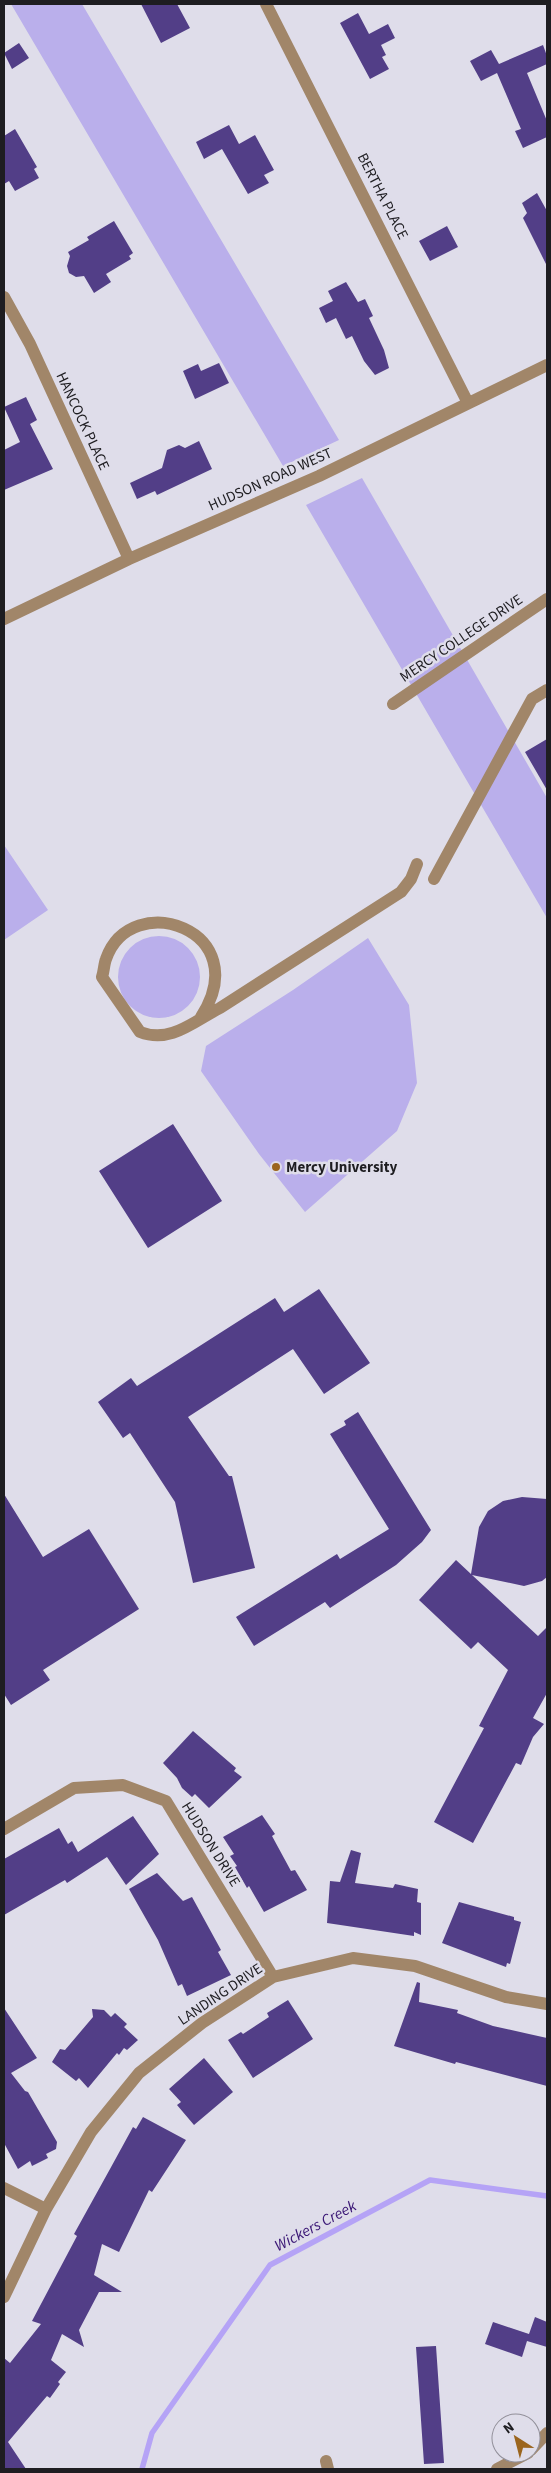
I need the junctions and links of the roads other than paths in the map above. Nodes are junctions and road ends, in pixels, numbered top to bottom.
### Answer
1 (266, 4) edge
2 (4, 297) edge
3 (547, 365) edge
4 (468, 403) junction
5 (129, 559) junction
6 (547, 598) edge
7 (4, 619) edge
8 (547, 690) edge
9 (393, 704) dead end
10 (417, 864) dead end
11 (434, 878) dead end
12 (202, 1017) junction
13 (4, 1829) edge
14 (273, 1976) junction
15 (547, 2004) edge
16 (4, 2188) edge
17 (46, 2209) junction
18 (4, 2297) edge
19 (512, 2463) edge
20 (497, 2469) edge

1 - 4 street, BERTHA PLACE
2 - 5 street, HANCOCK PLACE
3 - 4 street, HUDSON ROAD WEST
4 - 5 street, HUDSON ROAD WEST
5 - 7 street, HUDSON ROAD WEST
6 - 9 street, MERCY COLLEGE DRIVE
8 - 11 street
10 - 12 street
12 - 12 street
13 - 14 street, HUDSON DRIVE
14 - 15 street, LANDING DRIVE
14 - 17 street, LANDING DRIVE
16 - 17 street
17 - 18 street, LANDING DRIVE
19 - 20 street

